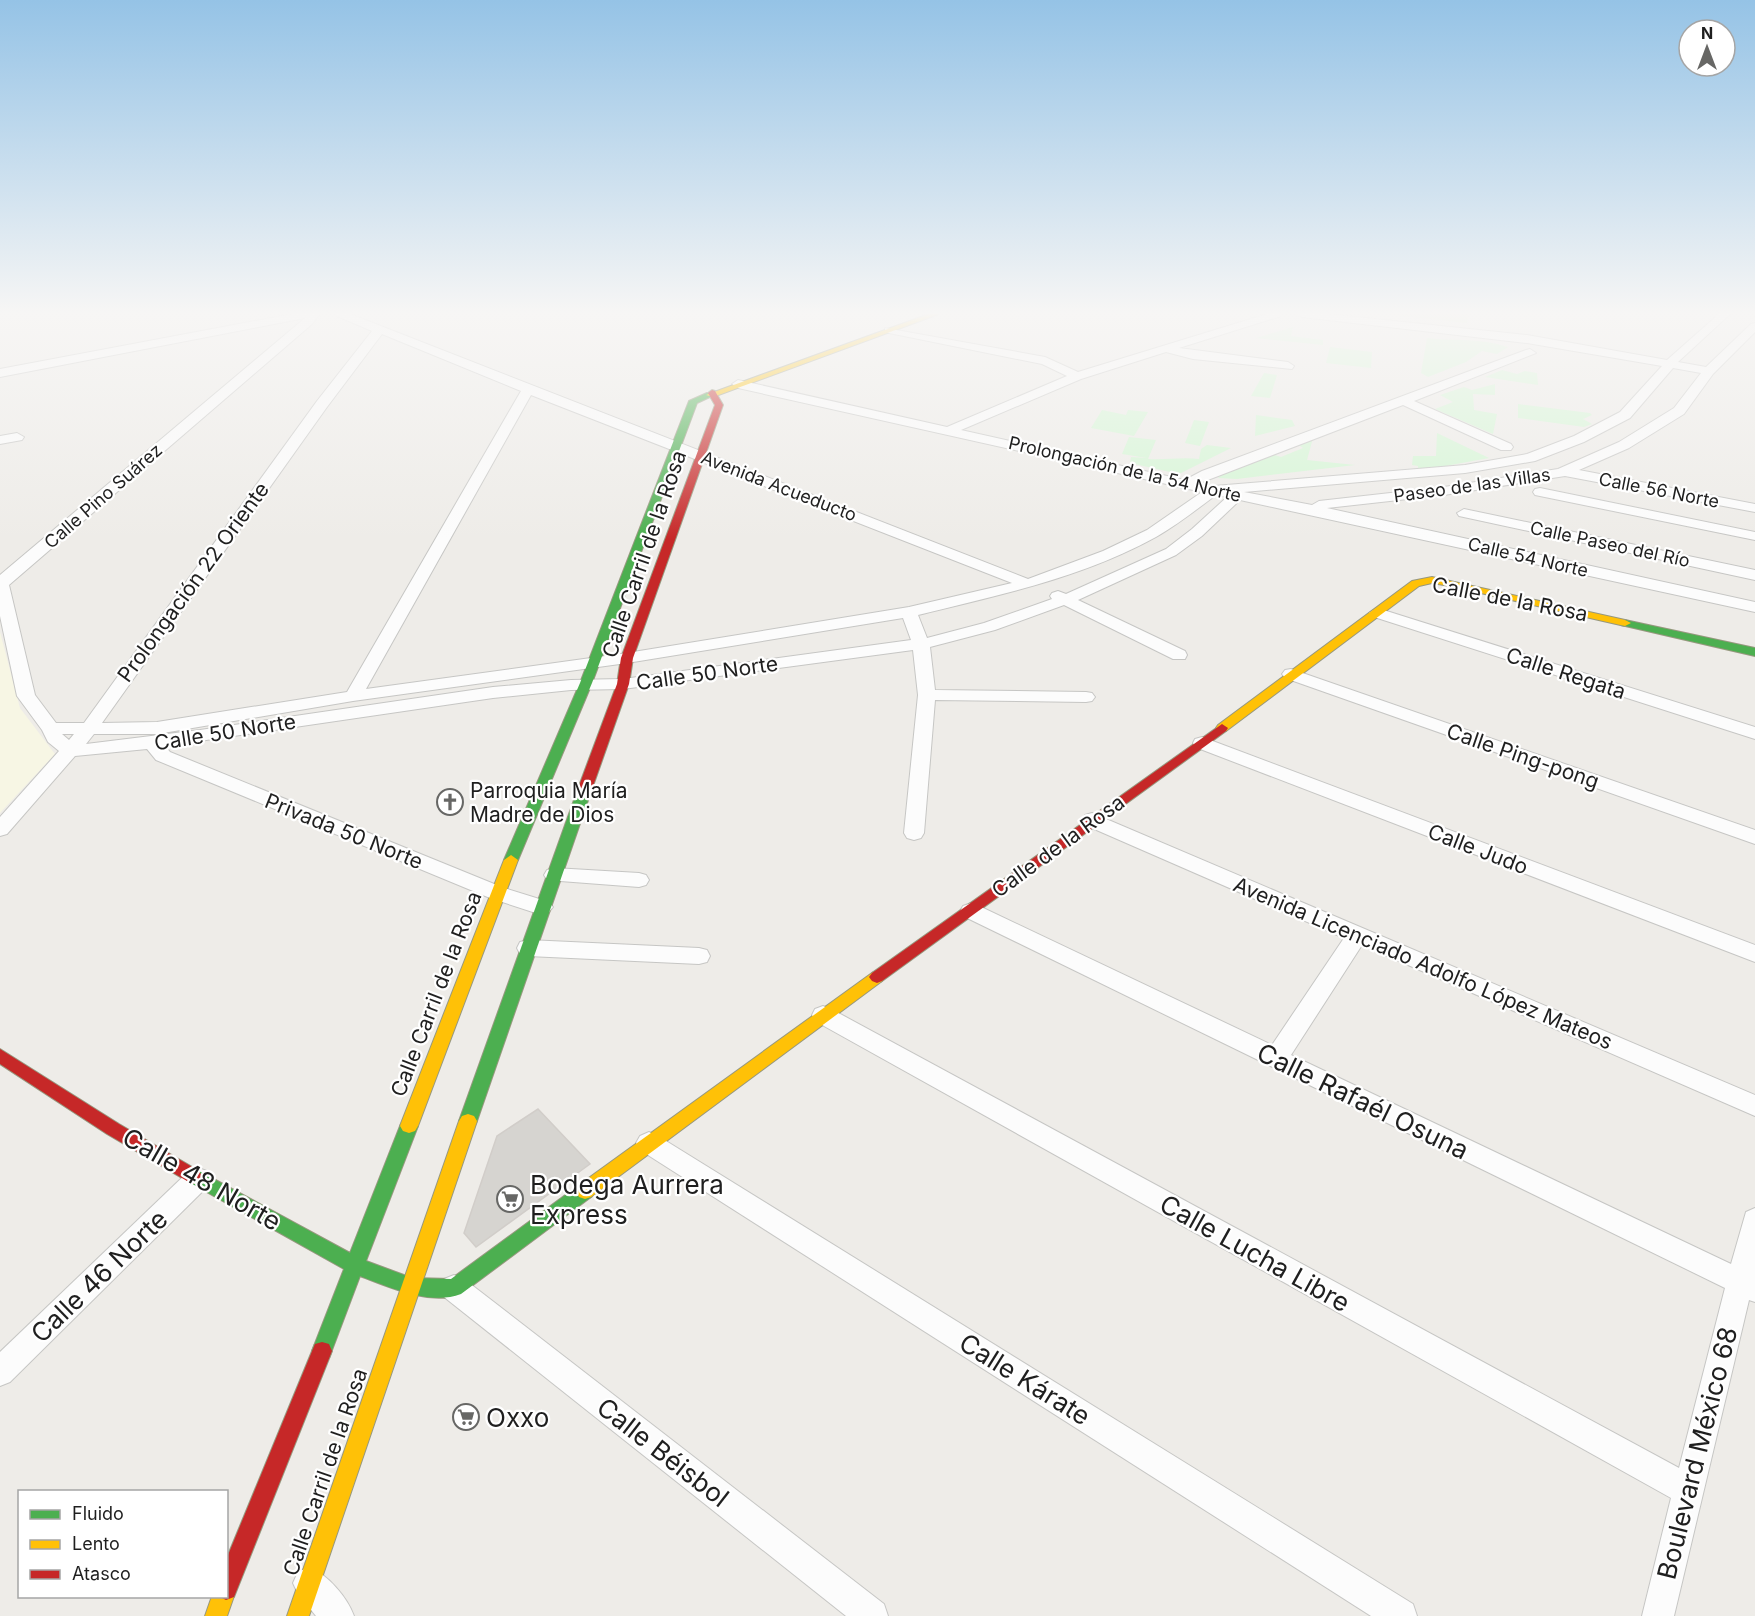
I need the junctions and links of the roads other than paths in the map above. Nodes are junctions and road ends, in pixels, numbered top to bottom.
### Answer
1 (228, 389) edge
2 (333, 389) edge
3 (528, 389) edge
4 (529, 389) edge
5 (722, 389) edge
6 (763, 389) edge
7 (1046, 389) edge
8 (1431, 389) edge
9 (1648, 389) edge
10 (1695, 389) edge
11 (712, 393) junction
12 (1402, 400) junction
13 (951, 430) junction
14 (17, 437) dead end
15 (0, 440) edge
16 (675, 446) junction
17 (1506, 447) dead end
18 (700, 456) junction
19 (1530, 458) junction
20 (1563, 472) junction
21 (1187, 484) junction
22 (1214, 490) junction
23 (1540, 492) dead end
24 (1237, 495) junction
25 (1301, 507) junction
26 (1755, 508) edge
27 (1464, 513) dead end
28 (1755, 536) edge
29 (1755, 575) edge
30 (0, 583) edge
31 (1028, 584) junction
32 (1066, 599) junction
33 (1755, 607) edge
34 (909, 612) junction
35 (1377, 613) junction
36 (921, 644) junction
37 (1755, 652) edge
38 (1179, 655) dead end
39 (627, 658) junction
40 (594, 661) junction
41 (1291, 674) junction
42 (586, 683) junction
43 (623, 684) junction
44 (927, 695) junction
45 (353, 696) junction
46 (1086, 697) dead end
47 (51, 729) junction
48 (88, 730) junction
49 (1755, 733) edge
50 (155, 736) junction
51 (1202, 743) junction
52 (70, 751) junction
53 (1092, 820) junction
54 (0, 829) edge
55 (914, 833) dead end
56 (1755, 837) edge
57 (554, 874) junction
58 (639, 880) dead end
59 (497, 892) junction
60 (542, 907) junction
61 (971, 911) junction
62 (1357, 935) junction
63 (528, 948) junction
64 (1755, 954) edge
65 (699, 956) dead end
66 (823, 1015) junction
67 (0, 1056) edge
68 (1276, 1059) junction
69 (1755, 1106) edge
70 (649, 1143) junction
71 (198, 1179) junction
72 (1755, 1220) edge
73 (356, 1266) junction
74 (1747, 1285) edge
75 (412, 1287) junction
76 (454, 1288) junction
77 (0, 1372) edge
78 (1688, 1490) junction
79 (309, 1583) junction
80 (228, 1584) edge
81 (223, 1598) edge
82 (216, 1616) edge
83 (298, 1616) edge
84 (338, 1616) edge
85 (872, 1616) edge
86 (1401, 1616) edge
87 (1658, 1616) edge

1 - 30 street, Calle Pino Suárez
2 - 48 street, Prolongación 22 Oriente
3 - 45 street
4 - 16 street, Avenida Acueducto
5 - 11 main road
6 - 13 street, Prolongación de la 54 Norte
7 - 13 street
8 - 12 street
9 - 19 street, Paseo de las Villas
10 - 20 street, Paseo de las Villas
11 - 16 main road, Calle Carril de la Rosa
11 - 18 main road, Calle Carril de la Rosa
12 - 17 street
12 - 21 street
13 - 21 street, Prolongación de la 54 Norte
14 - 15 street
16 - 18 street, Avenida Acueducto
16 - 40 main road, Calle Carril de la Rosa
18 - 31 street, Avenida Acueducto
18 - 39 main road, Calle Carril de la Rosa
19 - 20 street
19 - 22 street, Paseo de las Villas
20 - 25 street, Paseo de las Villas
20 - 26 street, Calle 56 Norte
21 - 22 street, Prolongación de la 54 Norte
22 - 24 street, Prolongación de la 54 Norte
22 - 31 street, Calle 50 Norte
23 - 28 street
24 - 25 street, Prolongación de la 54 Norte
24 - 32 street, Calle 50 Norte
25 - 33 street, Calle 54 Norte
27 - 29 street, Calle Paseo del Río
30 - 47 street
31 - 32 street, Avenida Acueducto
31 - 34 street, Calle 50 Norte
32 - 36 street, Calle 50 Norte
32 - 38 street, Avenida Acueducto
34 - 36 street
34 - 39 street, Calle 50 Norte
35 - 37 main road, Calle de la Rosa
35 - 41 main road, Calle de la Rosa
35 - 49 street, Calle Regata
36 - 43 street, Calle 50 Norte
36 - 44 street
39 - 40 street, Calle 50 Norte
39 - 43 main road, Calle Carril de la Rosa
40 - 42 main road, Calle Carril de la Rosa
40 - 45 street, Calle 50 Norte
41 - 51 main road, Calle de la Rosa
41 - 56 street, Calle Ping-pong
42 - 43 street, Calle 50 Norte
42 - 50 street, Calle 50 Norte
42 - 59 main road, Calle Carril de la Rosa
43 - 57 main road, Calle Carril de la Rosa
44 - 46 street
44 - 55 street
45 - 50 street, Calle 50 Norte
47 - 48 street, Calle 50 Norte
47 - 52 street
48 - 50 street, Calle 50 Norte
48 - 52 street, Prolongación 22 Oriente
50 - 52 street, Calle 50 Norte
50 - 59 street, Privada 50 Norte
51 - 53 main road, Calle de la Rosa
51 - 64 street, Calle Judo
52 - 54 street, Prolongación 22 Oriente
53 - 61 main road, Calle de la Rosa
53 - 62 street, Avenida Licenciado Adolfo López Mateos
57 - 58 street
57 - 60 main road, Calle Carril de la Rosa
59 - 60 street, Privada 50 Norte
59 - 73 main road, Calle Carril de la Rosa
60 - 63 main road, Calle Carril de la Rosa
61 - 66 main road, Calle de la Rosa
61 - 68 street, Calle Rafaél Osuna
62 - 68 street
62 - 69 street, Avenida Licenciado Adolfo López Mateos
63 - 65 street
63 - 75 main road, Calle Carril de la Rosa
66 - 70 main road, Calle de la Rosa
66 - 78 street, Calle Lucha Libre
67 - 71 main road, Calle 48 Norte
68 - 74 street, Calle Rafaél Osuna
70 - 76 main road, Calle de la Rosa
70 - 86 street, Calle Kárate
71 - 73 main road, Calle 48 Norte
71 - 77 street, Calle 46 Norte
72 - 74 street, Boulevard México 68
73 - 75 main road, Calle 48 Norte
73 - 80 main road, Calle Carril de la Rosa
74 - 78 street, Boulevard México 68
75 - 76 main road
75 - 79 main road, Calle Carril de la Rosa
76 - 85 street, Calle Béisbol
78 - 87 street, Boulevard México 68
79 - 83 main road, Calle Carril de la Rosa
79 - 84 street
81 - 82 main road

